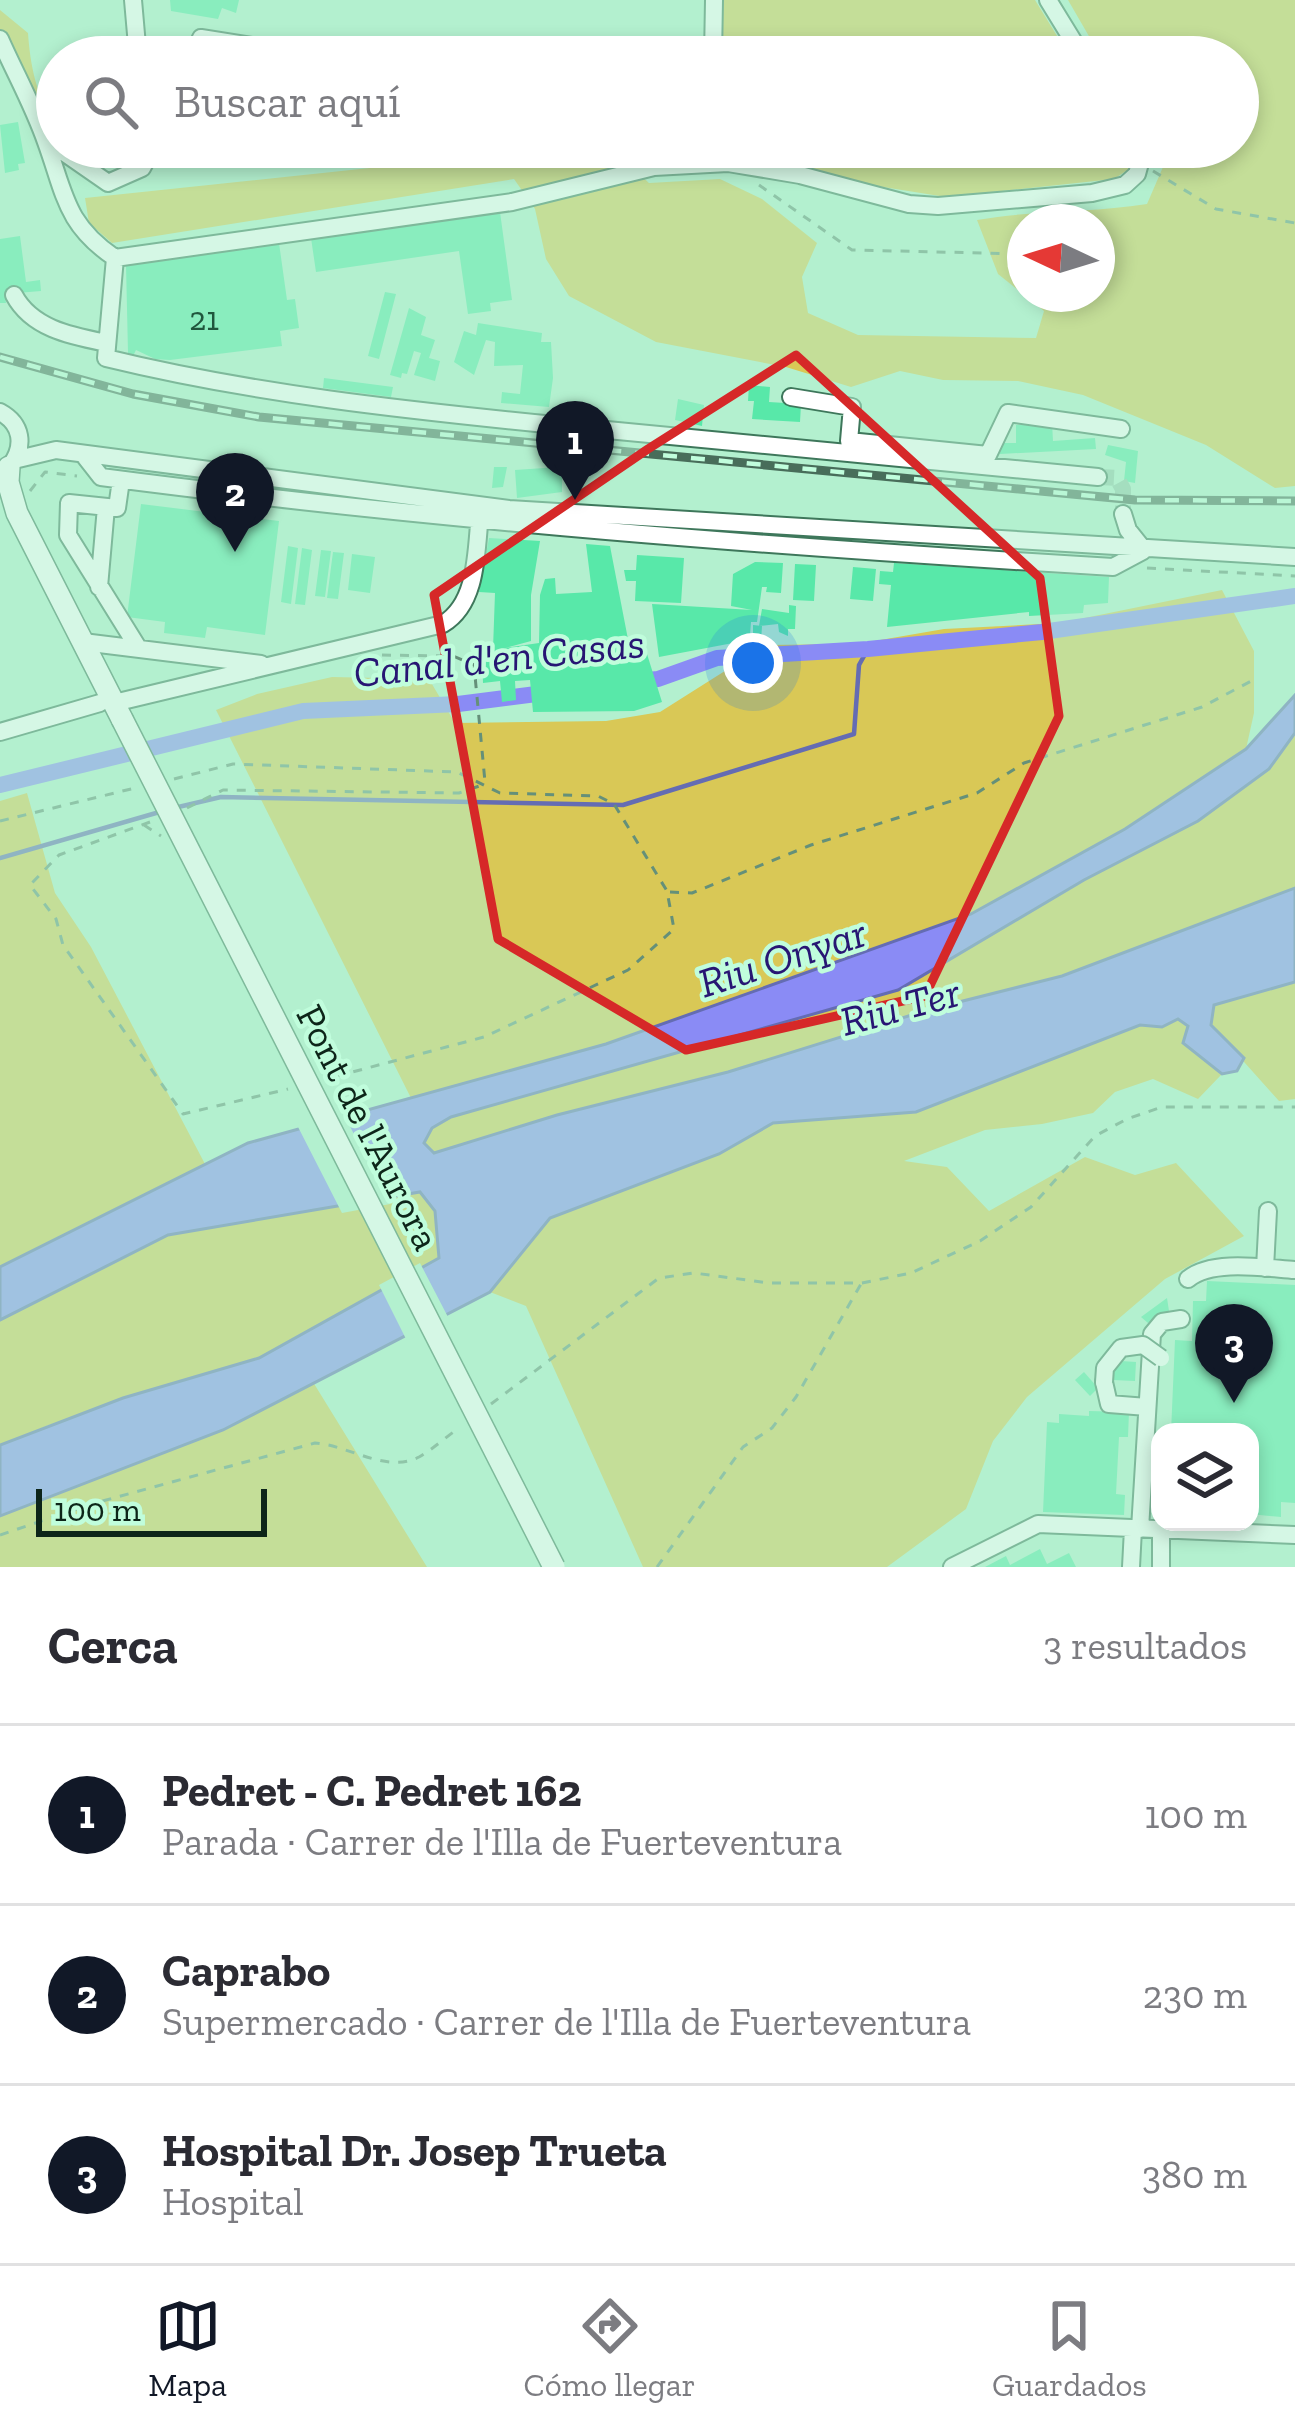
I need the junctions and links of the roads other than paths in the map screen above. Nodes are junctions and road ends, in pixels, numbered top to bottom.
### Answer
1 (133, 0) edge
2 (713, 0) edge
3 (1048, 0) edge
4 (136, 36) edge
5 (713, 36) edge
6 (1070, 36) edge
7 (0, 39) edge
8 (36, 118) edge
9 (54, 168) edge
10 (87, 168) edge
11 (142, 168) edge
12 (650, 168) edge
13 (758, 168) edge
14 (1137, 168) edge
15 (115, 258) junction
16 (14, 295) dead end
17 (107, 343) junction
18 (791, 397) dead end
19 (0, 412) edge
20 (18, 429) junction
21 (1121, 429) dead end
22 (848, 448) junction
23 (56, 450) junction
24 (83, 454) junction
25 (8, 466) edge
26 (1098, 477) dead end
27 (121, 480) junction
28 (106, 507) junction
29 (5, 509) edge
30 (480, 513) junction
31 (1123, 514) tunnel mouth
32 (1295, 557) edge
33 (1146, 559) junction
34 (99, 586) junction
35 (83, 642) junction
36 (137, 646) junction
37 (272, 665) junction
38 (111, 712) junction
39 (0, 732) edge
40 (1268, 1211) dead end
41 (1265, 1268) junction
42 (1295, 1270) edge
43 (1188, 1279) dead end
44 (1181, 1319) dead end
45 (1161, 1358) dead end
46 (1147, 1406) junction
47 (1136, 1529) junction
48 (1151, 1529) edge
49 (1161, 1531) edge
50 (1206, 1531) edge
51 (1295, 1535) edge
52 (540, 1567) edge
53 (554, 1567) edge
54 (952, 1567) edge
55 (1131, 1567) edge
56 (1161, 1567) edge

1 - 4 street
2 - 5 street
3 - 6 street
7 - 8 street
9 - 15 street
10 - 11 street
12 - 15 street
13 - 14 street
15 - 17 street
16 - 17 street
17 - 22 street
18 - 22 street
19 - 20 street
20 - 23 street
20 - 25 street
21 - 22 street
22 - 26 street
23 - 24 street
23 - 25 street
24 - 27 street
24 - 30 street
25 - 29 main road
27 - 28 street
27 - 30 street
28 - 34 street
28 - 34 street
29 - 35 main road
29 - 38 main road
30 - 33 street
30 - 37 street
31 - 33 street
32 - 33 street
34 - 36 street
35 - 36 street
35 - 38 main road
36 - 37 street
37 - 38 street
38 - 39 street
38 - 52 main road, Pont de l'Aurora
38 - 53 main road, Pont de l'Aurora, bridge
40 - 41 street
41 - 42 street
41 - 43 street
44 - 46 street
45 - 46 street, bridge
46 - 47 street
47 - 48 street
47 - 54 street
47 - 55 street
49 - 56 street
50 - 51 street

